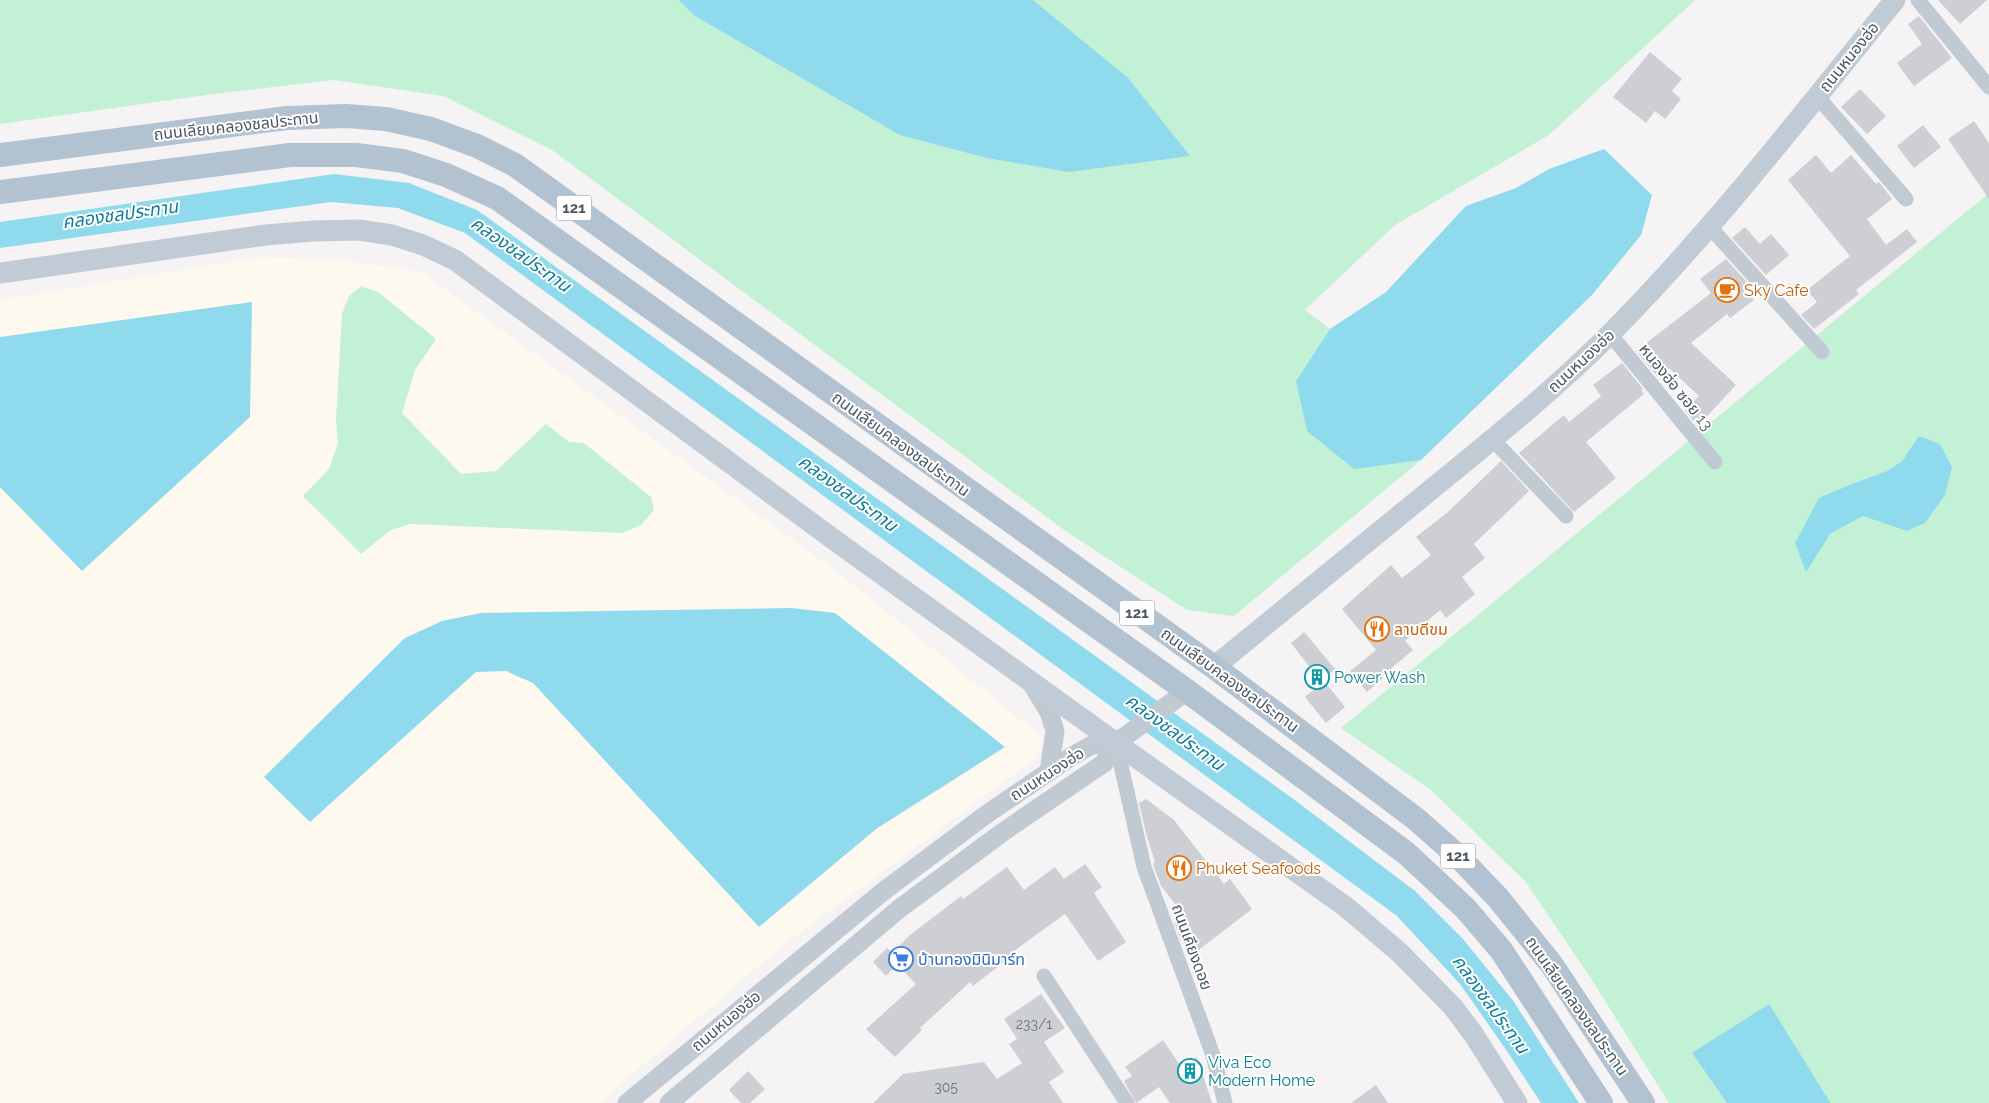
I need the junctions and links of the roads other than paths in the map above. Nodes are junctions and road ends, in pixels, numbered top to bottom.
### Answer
1 (1895, 0) edge
2 (1918, 0) edge
3 (1989, 87) edge
4 (1817, 96) junction
5 (0, 155) edge
6 (0, 192) edge
7 (1906, 199) dead end
8 (1709, 226) junction
9 (0, 273) edge
10 (1610, 334) junction
11 (1822, 352) dead end
12 (1493, 440) junction
13 (1715, 462) dead end
14 (1566, 516) dead end
15 (1214, 667) junction
16 (1030, 680) junction
17 (1188, 691) junction
18 (1116, 743) junction
19 (1049, 771) junction
20 (1044, 976) dead end
21 (627, 1103) edge
22 (669, 1103) edge
23 (1127, 1103) edge
24 (1225, 1103) edge
25 (1516, 1103) edge
26 (1601, 1103) edge
27 (1643, 1103) edge

1 - 4 main road, ถนนหนองฮ่อ
2 - 3 street
4 - 7 street
4 - 8 main road, ถนนหนองฮ่อ
5 - 15 main road, ถนนเลียบคลองชลประทาน / 121
6 - 17 main road, ถนนเลียบคลองชลประทาน / 121
8 - 10 main road, ถนนหนองฮ่อ
8 - 11 street
9 - 16 main road
10 - 12 main road, ถนนหนองฮ่อ
10 - 13 street, หนองฮ่อ ซอย 13
12 - 14 street
12 - 15 main road, ถนนหนองฮ่อ
15 - 17 main road
15 - 27 main road, ถนนเลียบคลองชลประทาน / 121
16 - 18 main road
16 - 19 street
17 - 18 street
17 - 26 main road, ถนนเลียบคลองชลประทาน / 121
18 - 19 street, ถนนหนองฮ่อ
18 - 22 street, ถนนหนองฮ่อ
18 - 24 street, ถนนเคียงดอย
18 - 25 main road
19 - 21 street, ถนนหนองฮ่อ
20 - 23 street

